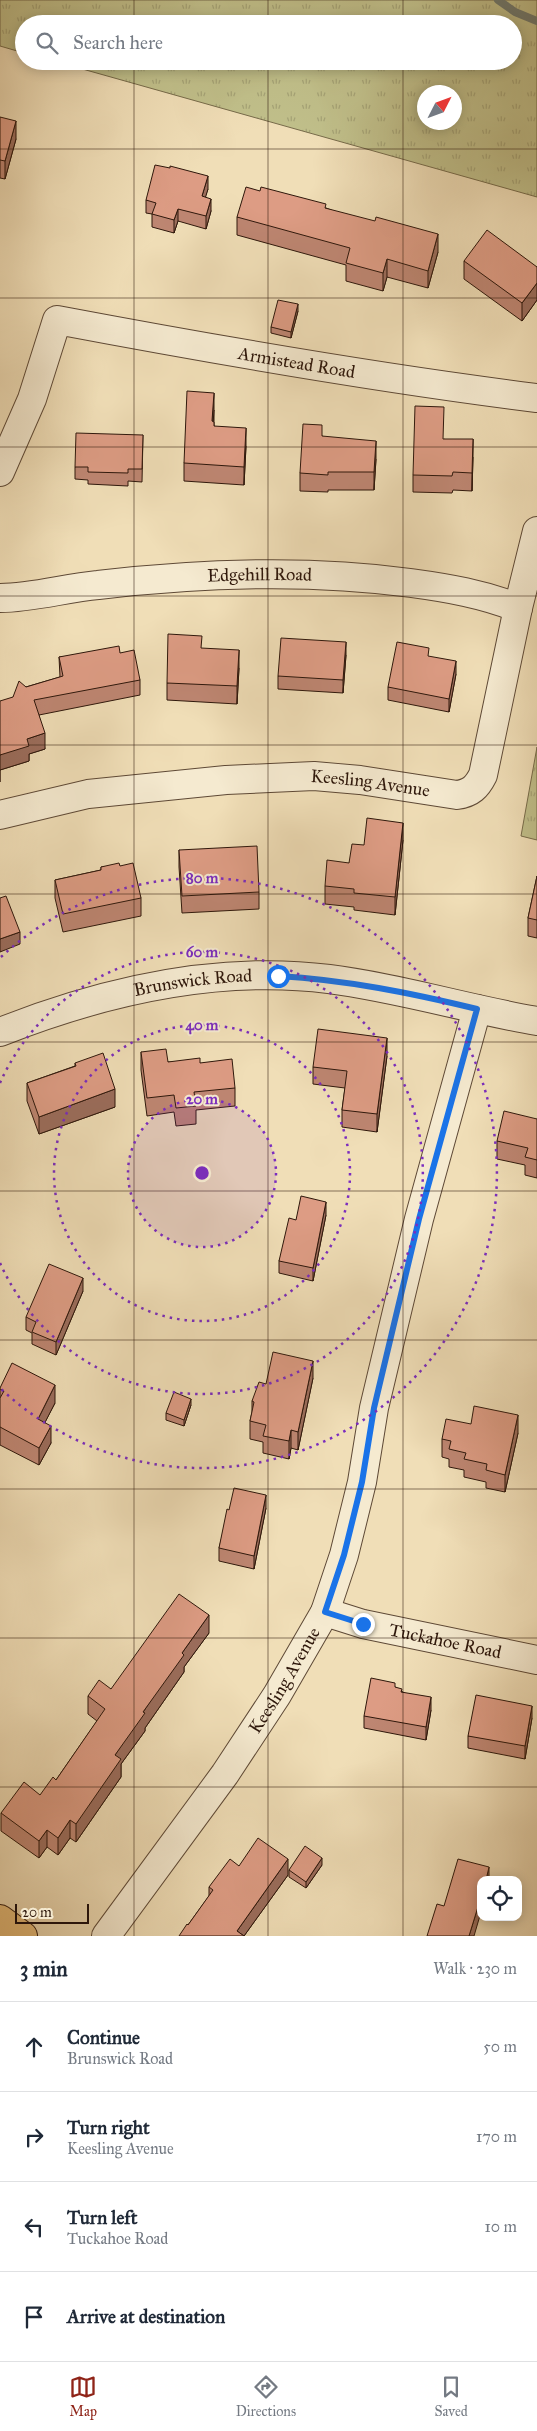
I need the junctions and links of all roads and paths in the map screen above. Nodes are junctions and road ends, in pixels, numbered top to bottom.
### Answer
1 (537, 398) edge
2 (0, 472) edge
3 (537, 531) edge
4 (0, 598) edge
5 (518, 608) junction
6 (0, 814) edge
7 (477, 1009) junction
8 (537, 1021) edge
9 (0, 1032) edge
10 (325, 1612) junction
11 (537, 1660) edge
12 (0, 1919) edge
13 (23, 1936) edge
14 (106, 1936) edge

1 - 2 street, Armistead Road
3 - 5 street, Keesling Avenue
4 - 5 street, Edgehill Road
5 - 6 street, Keesling Avenue
7 - 8 street, Brunswick Road
7 - 9 street, Brunswick Road
7 - 10 street, Keesling Avenue
10 - 11 street, Tuckahoe Road
10 - 14 street, Keesling Avenue
12 - 13 main road

